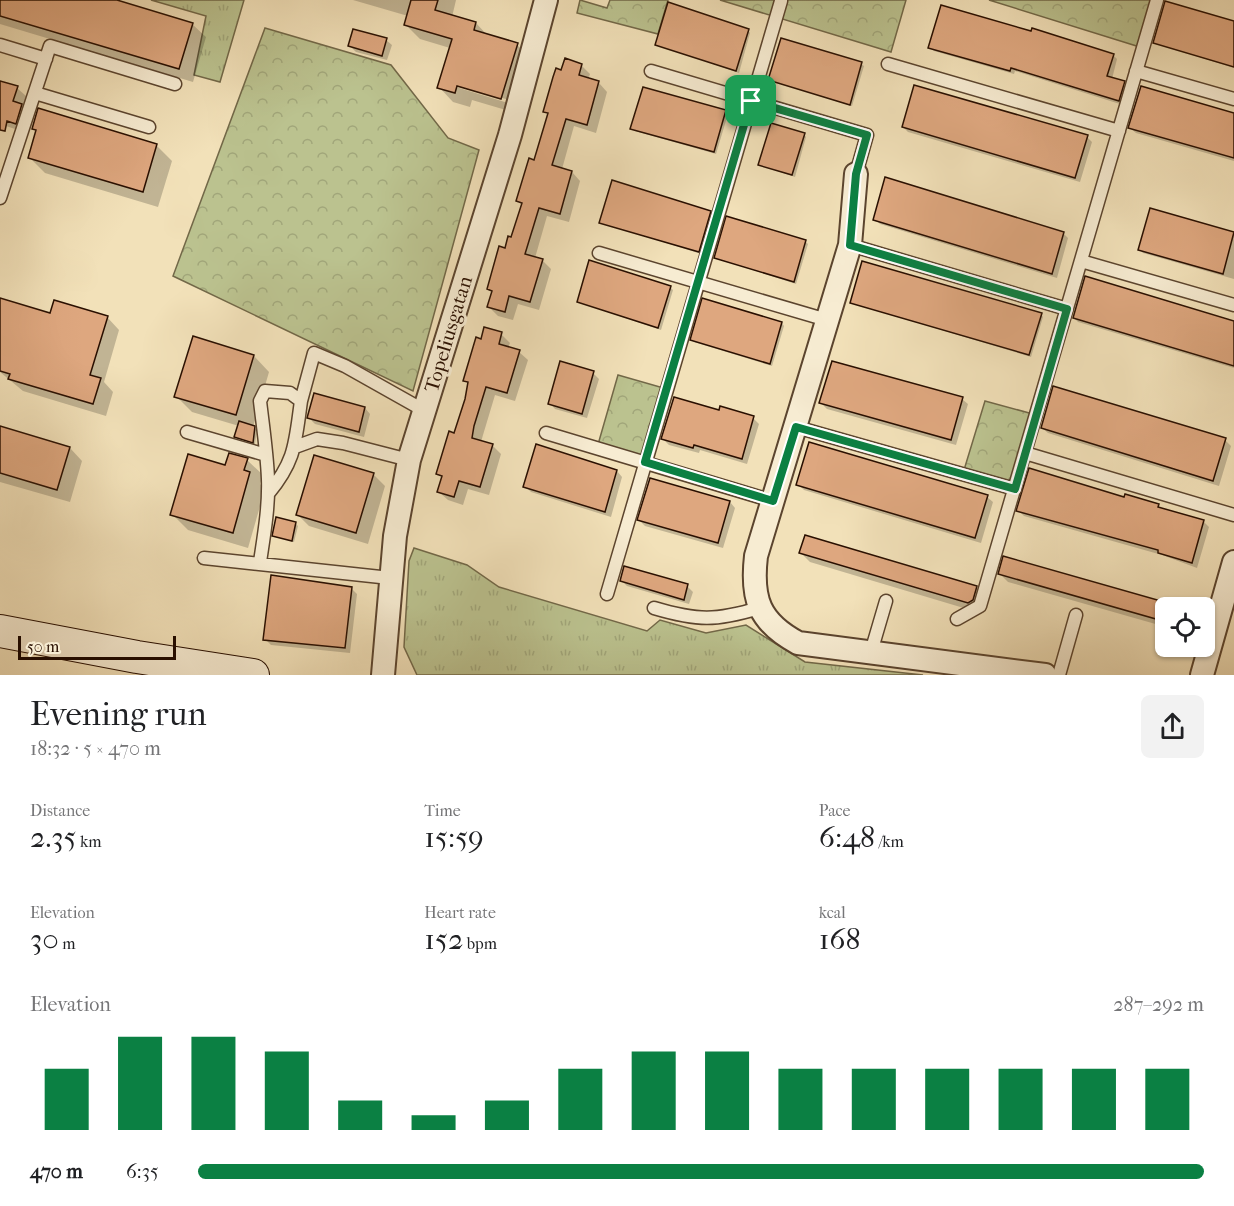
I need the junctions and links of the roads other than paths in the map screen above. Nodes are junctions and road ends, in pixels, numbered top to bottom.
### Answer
1 (546, 0) edge
2 (1157, 0) edge
3 (780, 1) edge
4 (0, 45) edge
5 (46, 59) junction
6 (888, 64) dead end
7 (651, 71) dead end
8 (1137, 71) junction
9 (175, 84) dead end
10 (35, 93) junction
11 (1234, 99) edge
12 (751, 101) junction
13 (148, 126) dead end
14 (1119, 131) junction
15 (856, 174) joint
16 (0, 198) edge
17 (850, 245) junction
18 (599, 252) dead end
19 (1081, 261) junction
20 (698, 282) junction
21 (1234, 305) edge
22 (1067, 309) junction
23 (827, 320) junction
24 (301, 401) junction
25 (425, 411) junction
26 (796, 427) junction
27 (187, 432) dead end
28 (546, 433) dead end
29 (295, 447) junction
30 (1025, 453) junction
31 (266, 455) junction
32 (410, 460) junction
33 (645, 462) junction
34 (1015, 489) junction
35 (268, 494) junction
36 (773, 501) junction
37 (1234, 515) edge
38 (204, 558) dead end
39 (260, 562) junction
40 (1234, 562) edge
41 (390, 578) junction
42 (607, 594) dead end
43 (886, 601) dead end
44 (654, 608) dead end
45 (759, 608) junction
46 (1076, 615) dead end
47 (957, 620) dead end
48 (0, 631) edge
49 (871, 652) junction
50 (253, 675) edge
51 (383, 675) edge
52 (1046, 675) edge
53 (1059, 675) edge
54 (1202, 675) edge

1 - 25 street, Topeliusgatan
2 - 8 lane
3 - 12 lane
4 - 5 lane
5 - 9 lane
5 - 10 lane
6 - 14 lane
7 - 12 lane
8 - 11 lane
8 - 14 lane
10 - 13 lane
10 - 16 lane
12 - 15 lane
12 - 20 lane
14 - 19 lane
15 - 17 street
17 - 22 lane
17 - 23 street
18 - 20 lane
19 - 21 lane
19 - 22 lane
20 - 23 lane
20 - 33 lane
22 - 30 lane
23 - 26 street
24 - 25 lane
24 - 29 lane
24 - 31 lane
25 - 32 street, Topeliusgatan
26 - 34 lane
26 - 36 street
27 - 31 lane
28 - 33 lane
29 - 32 lane
29 - 35 lane
30 - 34 lane
30 - 37 lane
31 - 35 lane
32 - 41 street, Topeliusgatan
33 - 36 lane
33 - 42 lane
34 - 47 lane
35 - 39 lane
36 - 45 street
38 - 39 lane
39 - 41 lane
40 - 54 street
41 - 51 street, Topeliusgatan
43 - 49 lane
44 - 45 lane
45 - 49 street
46 - 53 lane
48 - 50 street
49 - 52 street

